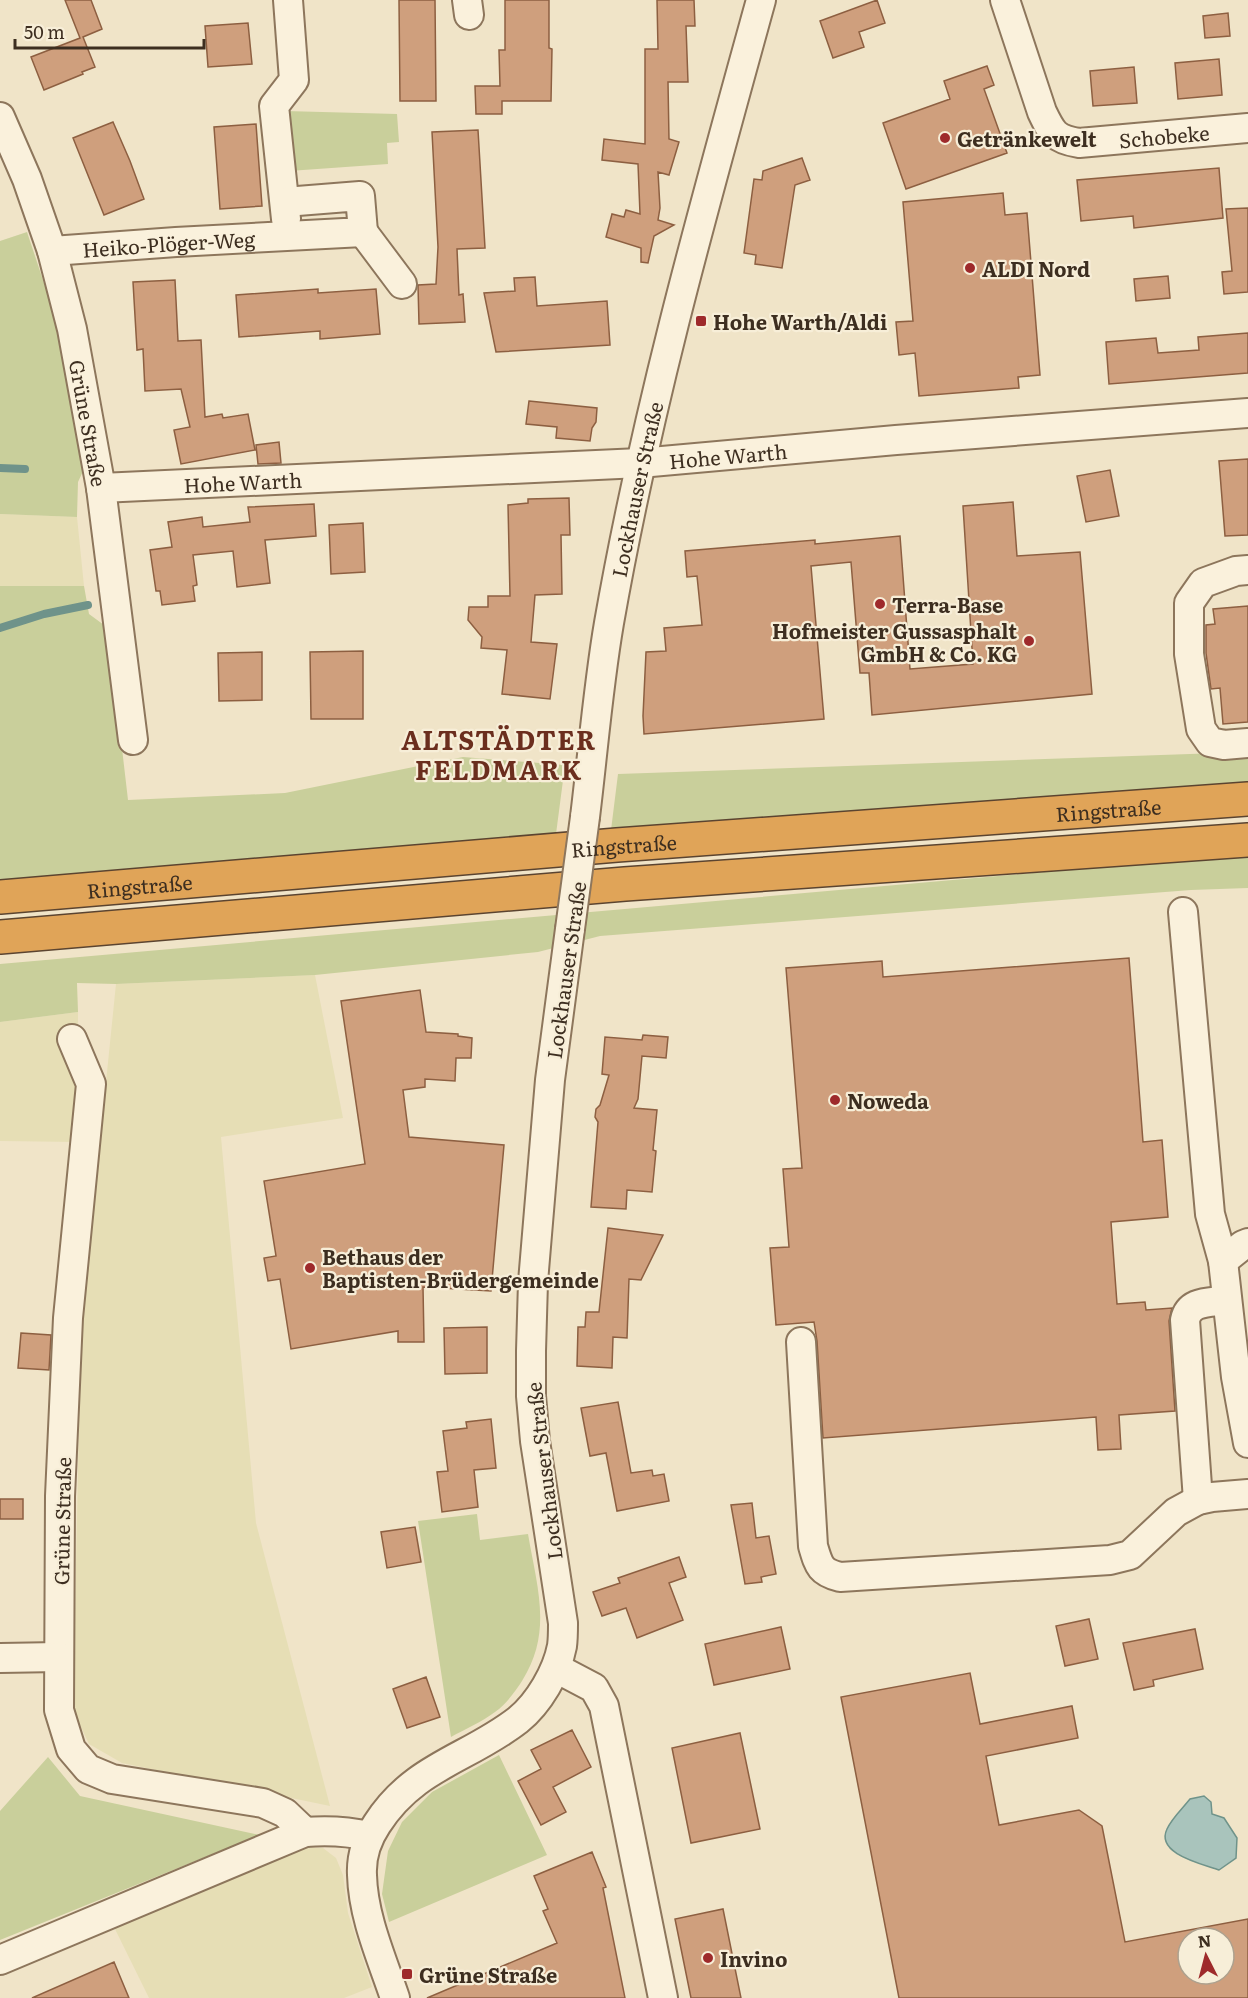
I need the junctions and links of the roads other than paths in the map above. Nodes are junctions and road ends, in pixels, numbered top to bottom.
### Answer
1 (288, 0) edge
2 (761, 0) edge
3 (1005, 0) edge
4 (0, 117) edge
5 (1248, 128) edge
6 (285, 202) junction
7 (363, 232) junction
8 (287, 236) junction
9 (52, 251) junction
10 (402, 284) dead end
11 (1248, 413) edge
12 (640, 464) junction
13 (101, 488) junction
14 (1248, 570) edge
15 (133, 741) dead end
16 (1248, 743) edge
17 (1248, 799) edge
18 (1248, 840) edge
19 (0, 897) edge
20 (1183, 912) dead end
21 (0, 937) edge
22 (72, 1039) dead end
23 (1248, 1243) edge
24 (1223, 1261) junction
25 (1227, 1300) junction
26 (801, 1342) dead end
27 (1248, 1443) edge
28 (1248, 1494) edge
29 (1198, 1500) junction
30 (59, 1657) junction
31 (0, 1658) edge
32 (556, 1668) junction
33 (305, 1832) junction
34 (369, 1836) junction
35 (0, 1960) edge
36 (395, 1998) edge
37 (663, 1998) edge

1 - 6 street
2 - 12 street, Lockhauser Straße
3 - 5 street, Schobeke
4 - 9 street, Grüne Straße
6 - 7 street
6 - 8 street
7 - 8 street, Heiko-Plöger-Weg
7 - 10 street
8 - 9 street, Heiko-Plöger-Weg
9 - 13 street, Grüne Straße
11 - 12 street, Hohe Warth
12 - 13 street, Hohe Warth
12 - 32 street, Lockhauser Straße, bridge
13 - 15 street, Grüne Straße
14 - 16 street
17 - 19 highway, Ringstraße
18 - 21 highway, Ringstraße
20 - 24 street
22 - 30 street, Grüne Straße
23 - 24 street
24 - 25 street
25 - 27 street
25 - 29 street
26 - 29 street
28 - 29 street
30 - 31 street
30 - 33 street, Grüne Straße
32 - 34 street, Lockhauser Straße
32 - 37 street
33 - 34 street
33 - 35 street
34 - 36 street, Lockhauser Straße

